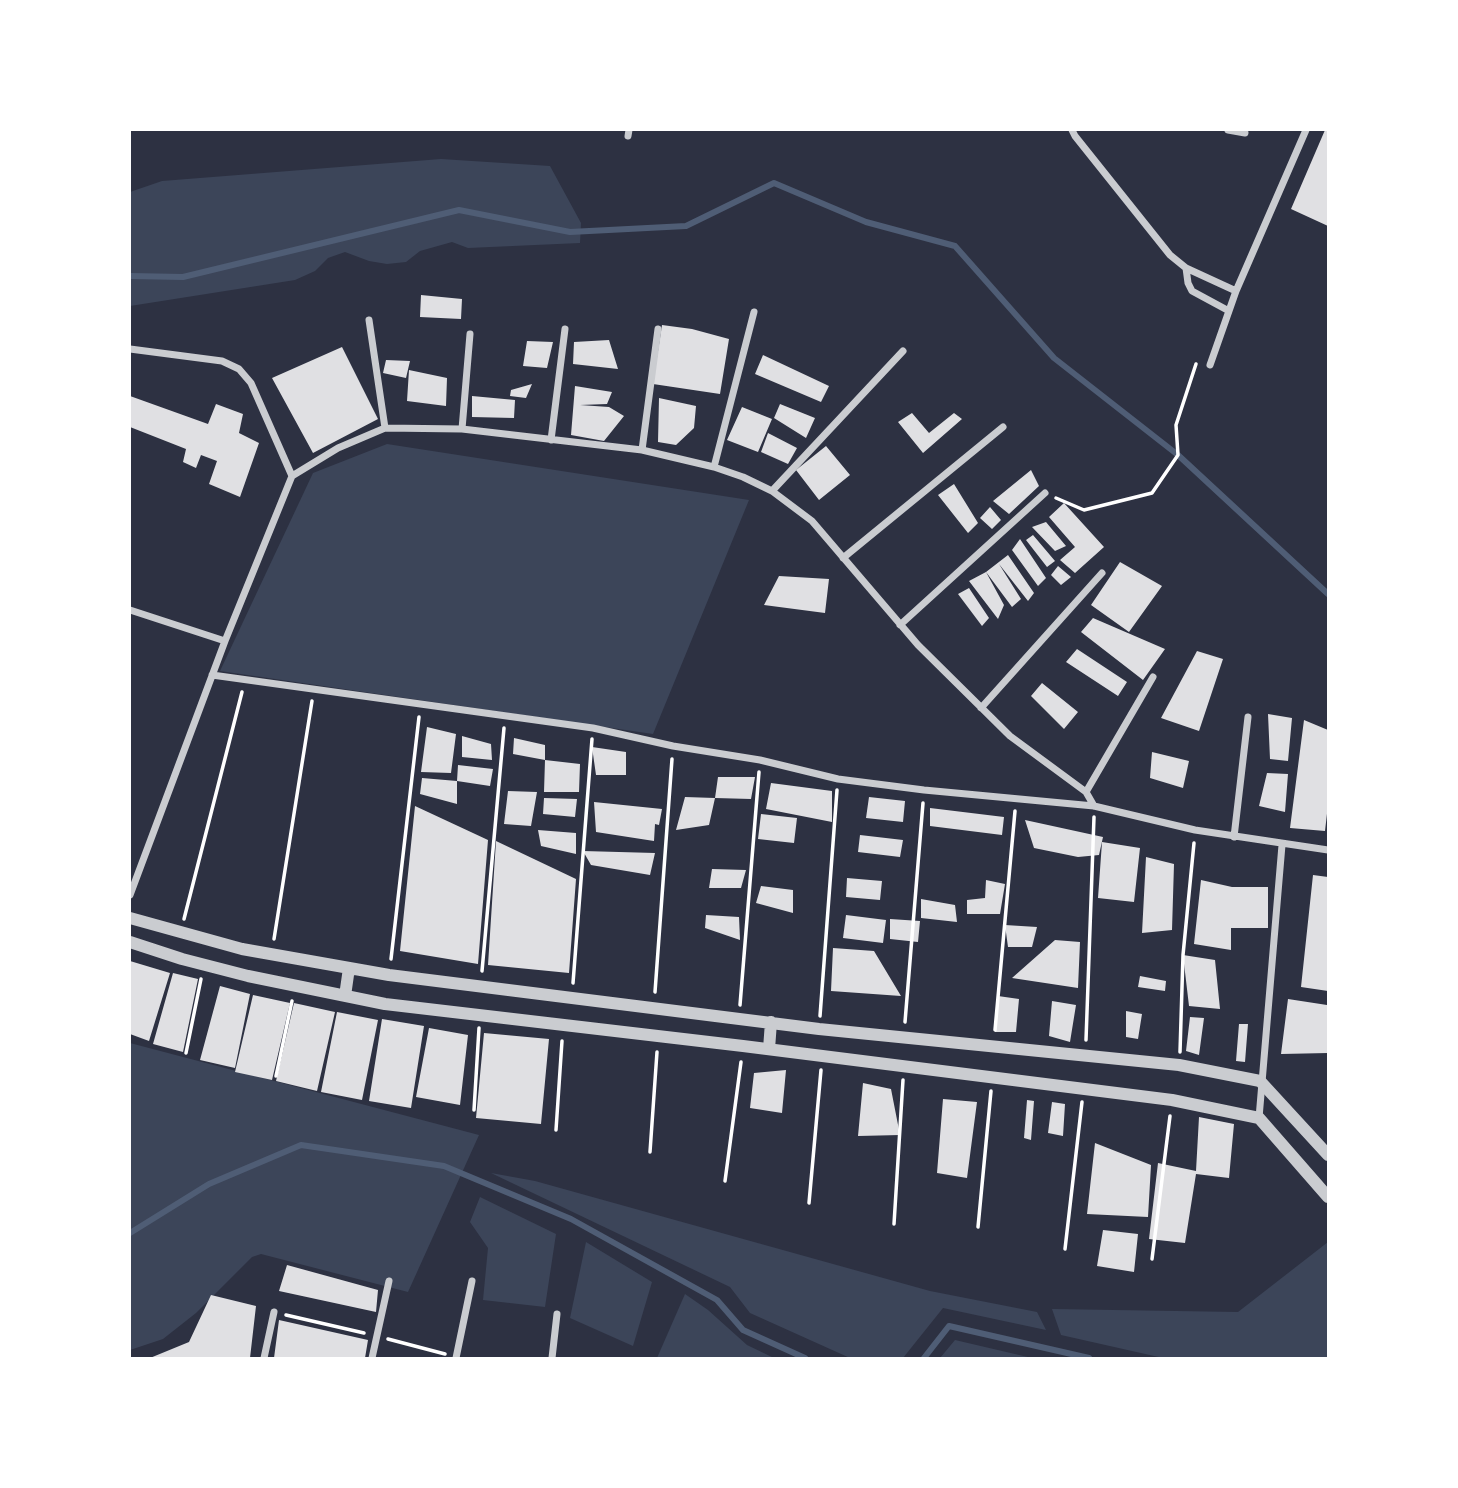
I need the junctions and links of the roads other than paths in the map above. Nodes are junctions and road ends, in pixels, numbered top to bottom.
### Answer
1 (1072, 130) edge
2 (1228, 130) edge
3 (1306, 130) edge
4 (1245, 133) dead end
5 (1186, 268) junction
6 (1236, 291) junction
7 (1229, 311) junction
8 (754, 313) dead end
9 (369, 320) dead end
10 (565, 329) dead end
11 (658, 330) dead end
12 (470, 334) dead end
13 (130, 349) edge
14 (903, 351) dead end
15 (1210, 365) dead end
16 (1003, 427) dead end
17 (385, 428) junction
18 (462, 429) junction
19 (551, 440) junction
20 (642, 450) junction
21 (714, 467) junction
22 (292, 476) junction
23 (772, 491) junction
24 (1045, 494) road end
25 (843, 558) junction
26 (1102, 573) dead end
27 (130, 610) edge
28 (900, 625) junction
29 (225, 641) junction
30 (212, 675) junction
31 (1153, 677) dead end
32 (981, 708) junction
33 (1248, 716) dead end
34 (1086, 792) junction
35 (1094, 806) junction
36 (1234, 837) junction
37 (1282, 845) junction
38 (1328, 850) edge
39 (130, 895) edge
40 (130, 918) edge
41 (130, 942) edge
42 (349, 968) junction
43 (345, 996) junction
44 (771, 1022) junction
45 (769, 1049) junction
46 (1260, 1080) junction
47 (1259, 1118) junction
48 (1328, 1155) edge
49 (1328, 1197) edge
50 (389, 1281) dead end
51 (472, 1282) dead end
52 (274, 1312) dead end
53 (557, 1314) dead end
54 (264, 1359) edge
55 (372, 1359) edge
56 (456, 1359) edge
57 (552, 1359) edge

1 - 5 street
2 - 4 street
3 - 6 street
5 - 6 street
5 - 7 street
6 - 7 street
7 - 15 street
8 - 21 street
9 - 17 street
10 - 19 street
11 - 20 street
12 - 18 street
13 - 22 street
14 - 23 street
16 - 25 street
17 - 18 street
17 - 22 street
18 - 19 street
19 - 20 street
20 - 21 street
21 - 23 street
22 - 29 street
23 - 25 street
24 - 28 street
25 - 28 street
26 - 32 street
27 - 29 street
28 - 32 street
29 - 30 street
30 - 35 street
30 - 39 street
31 - 34 street
32 - 34 street
33 - 36 street
34 - 35 street
35 - 36 street
36 - 37 street
37 - 38 street
37 - 46 street
40 - 42 street
41 - 43 street
42 - 43 street
42 - 44 street
43 - 45 street
44 - 45 street
44 - 46 street
45 - 47 street
46 - 47 street
46 - 48 street
47 - 49 street
50 - 55 street
51 - 56 street
52 - 54 street
53 - 57 street

